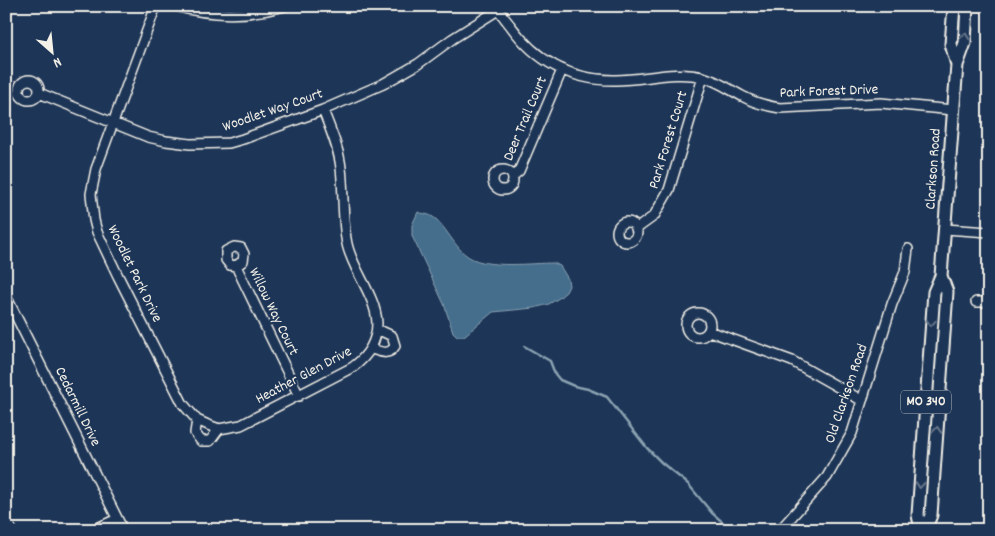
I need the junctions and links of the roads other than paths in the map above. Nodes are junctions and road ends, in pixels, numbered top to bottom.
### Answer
1 (156, 6) edge
2 (175, 6) edge
3 (285, 6) edge
4 (954, 6) edge
5 (967, 6) edge
6 (498, 8) edge
7 (957, 65) junction
8 (562, 70) junction
9 (703, 77) junction
10 (39, 93) dead end
11 (323, 110) junction
12 (953, 110) junction
13 (112, 122) junction
14 (513, 176) dead end
15 (636, 229) dead end
16 (945, 229) junction
17 (989, 232) edge
18 (908, 249) dead end
19 (236, 266) dead end
20 (941, 276) junction
21 (6, 296) edge
22 (976, 302) dead end
23 (989, 302) edge
24 (377, 329) junction
25 (709, 331) dead end
26 (372, 348) junction
27 (299, 396) junction
28 (861, 400) junction
29 (197, 420) junction
30 (208, 425) joint
31 (219, 428) junction
32 (117, 519) junction
33 (6, 524) edge
34 (12, 530) edge
35 (93, 530) edge
36 (123, 530) edge
37 (780, 530) edge
38 (921, 530) edge
39 (925, 530) edge

1 - 13 street, Woodlet Park Drive
2 - 3 street
4 - 7 main road, Clarkson Road / MO 340
7 -> 5 main road, Clarkson Road / MO 340
6 - 8 street, Park Forest Drive
6 - 11 street, Woodlet Way Court
7 - 12 main road, Clarkson Road / MO 340
8 - 9 street, Park Forest Drive
8 - 14 street, Deer Trail Court
9 - 12 street, Park Forest Drive
9 - 15 street, Park Forest Court
10 - 13 street, Woodlet Way Court
11 - 13 street, Woodlet Way Court
11 - 24 street, Heather Glen Drive
12 - 16 main road, Clarkson Road / MO 340
13 - 29 street, Woodlet Park Drive
16 - 17 street
16 - 20 main road, Clarkson Road / MO 340
18 - 28 street, Old Clarkson Road
19 - 27 street, Willow Way Court
20 -> 38 main road, Clarkson Road / MO 340
39 -> 20 main road, Clarkson Road / MO 340
21 - 32 street, Cedarmill Drive
22 - 23 street
24 - 26 street, Heather Glen Drive
24 - 26 street
25 - 28 street
26 - 27 street, Heather Glen Drive
27 - 31 street, Heather Glen Drive
28 - 37 street, Old Clarkson Road
29 - 30 street, Woodlet Park Drive
29 - 31 street
30 - 31 street, Heather Glen Drive
32 - 35 street
32 - 36 street, Cedarmill Drive
33 - 34 street

